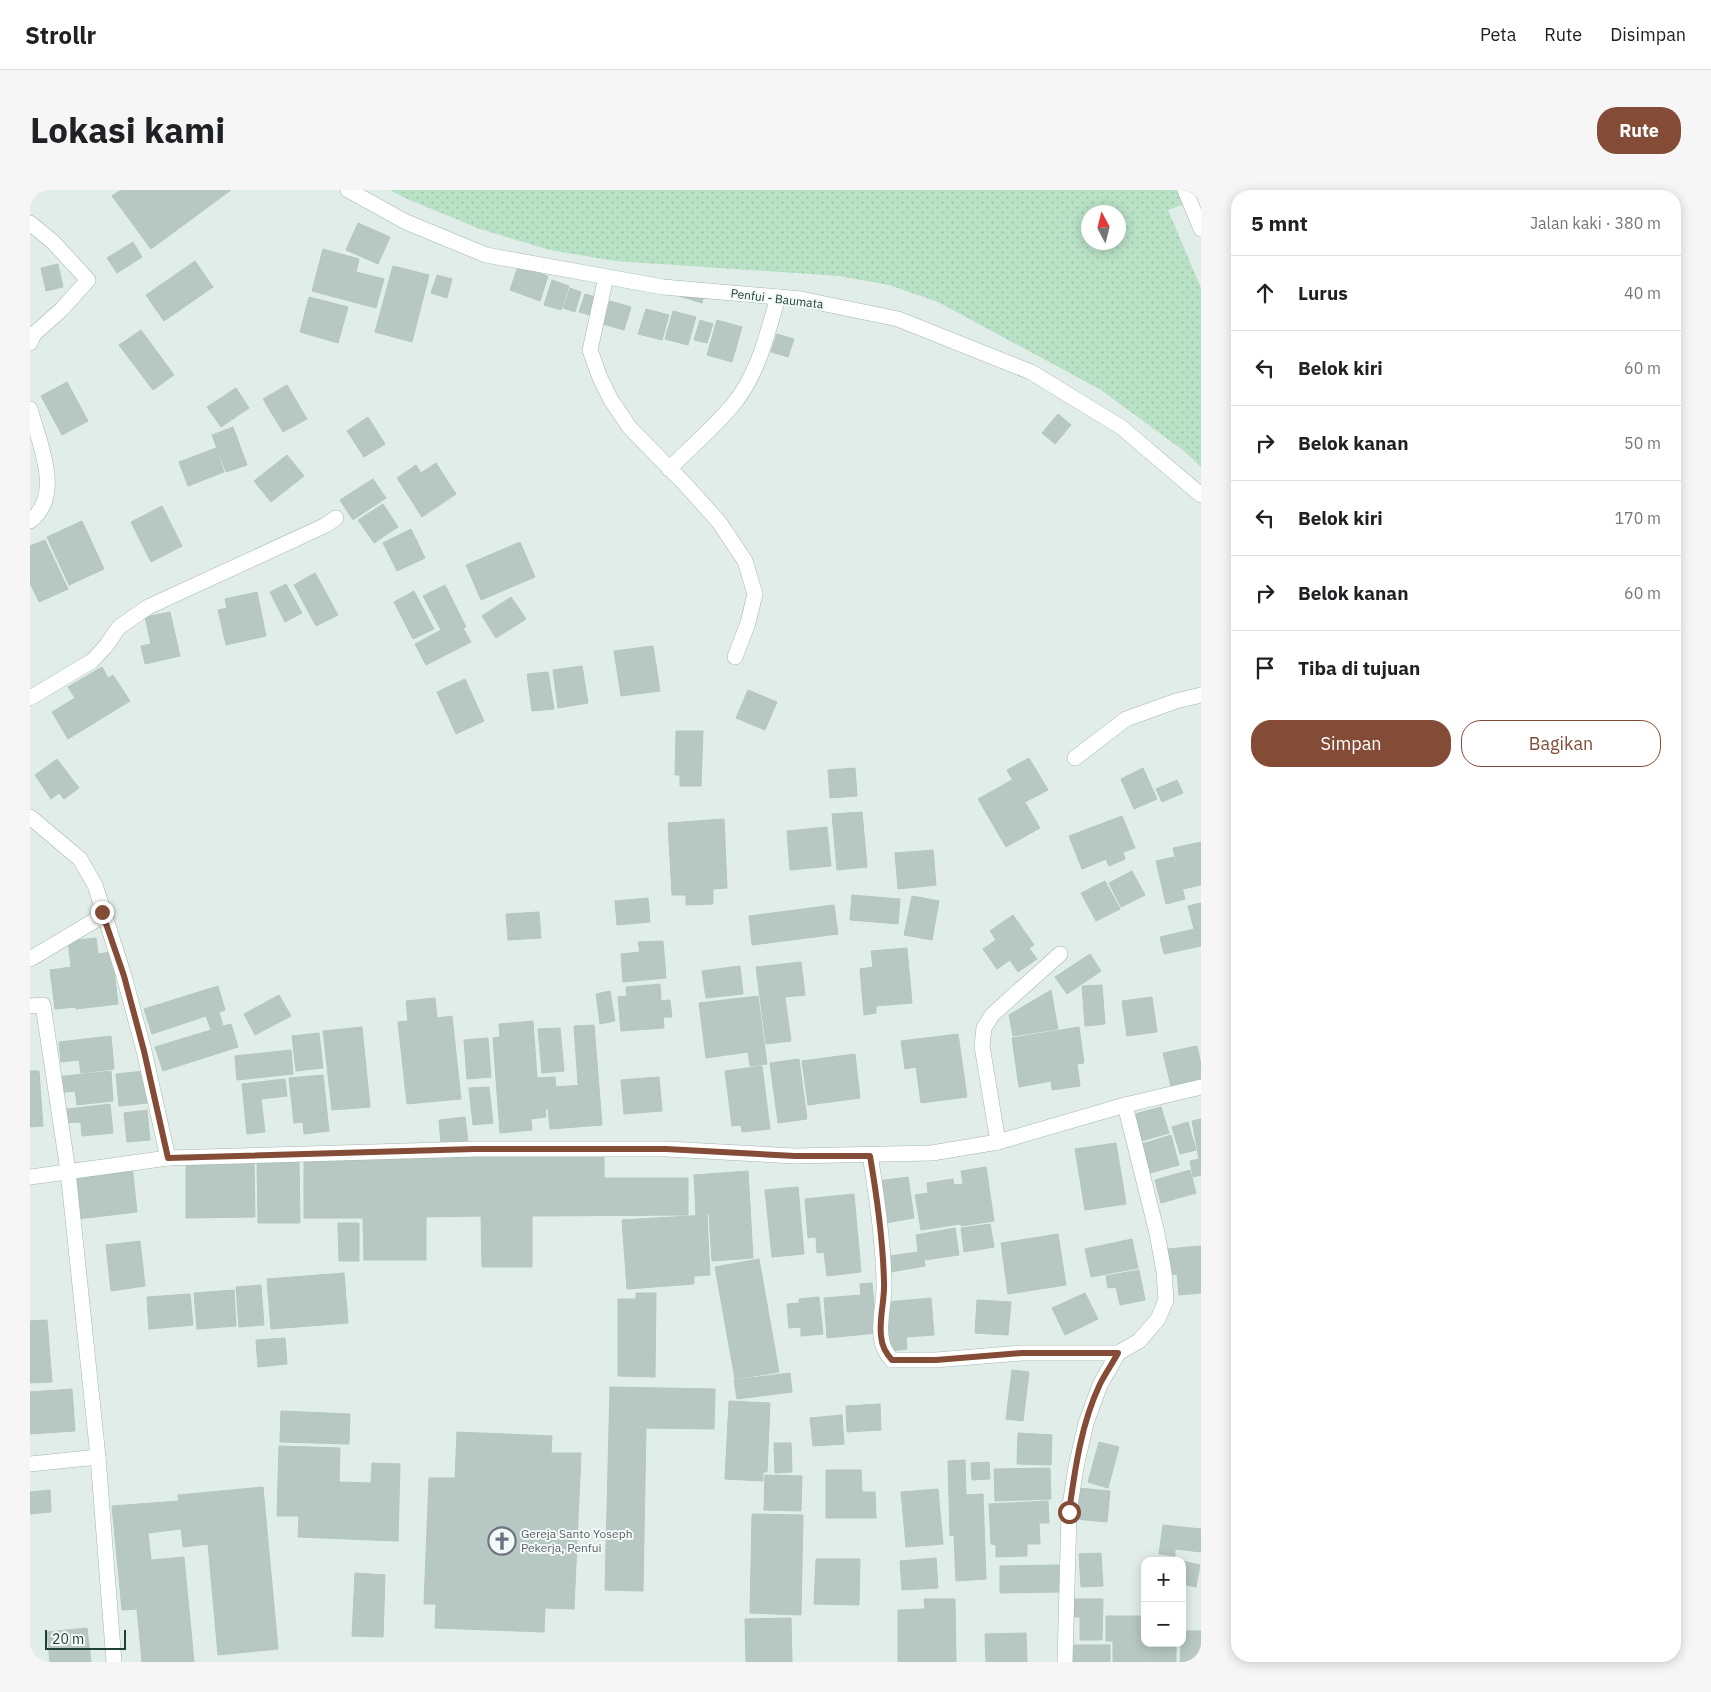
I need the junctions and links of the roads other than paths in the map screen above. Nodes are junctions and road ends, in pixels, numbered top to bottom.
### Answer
1 (348, 190) edge
2 (1185, 190) edge
3 (30, 224) edge
4 (1201, 229) edge
5 (606, 277) junction
6 (778, 297) junction
7 (30, 343) edge
8 (30, 409) edge
9 (669, 469) junction
10 (1201, 495) edge
11 (336, 518) dead end
12 (30, 521) edge
13 (735, 657) dead end
14 (1201, 695) edge
15 (30, 698) edge
16 (1075, 758) dead end
17 (30, 817) edge
18 (102, 912) junction
19 (1060, 954) dead end
20 (30, 959) edge
21 (30, 1006) edge
22 (1201, 1088) edge
23 (1126, 1104) junction
24 (998, 1142) junction
25 (870, 1156) junction
26 (168, 1158) junction
27 (68, 1171) junction
28 (30, 1177) edge
29 (1118, 1353) junction
30 (98, 1457) junction
31 (30, 1464) edge
32 (114, 1662) edge
33 (1065, 1662) edge

1 - 5 street, Penfui - Baumata
2 - 4 street
3 - 7 street
5 - 6 street, Penfui - Baumata
5 - 9 street
6 - 9 street
6 - 10 street, Penfui - Baumata
8 - 12 street
9 - 13 street
11 - 15 street
14 - 16 street
17 - 18 street
18 - 20 street
18 - 26 street
19 - 24 street
21 - 27 street
22 - 23 street
23 - 24 street
23 - 29 street
24 - 25 street
25 - 26 street
25 - 29 street
26 - 27 street
27 - 28 street
27 - 30 street
29 - 33 street
30 - 31 street
30 - 32 street

